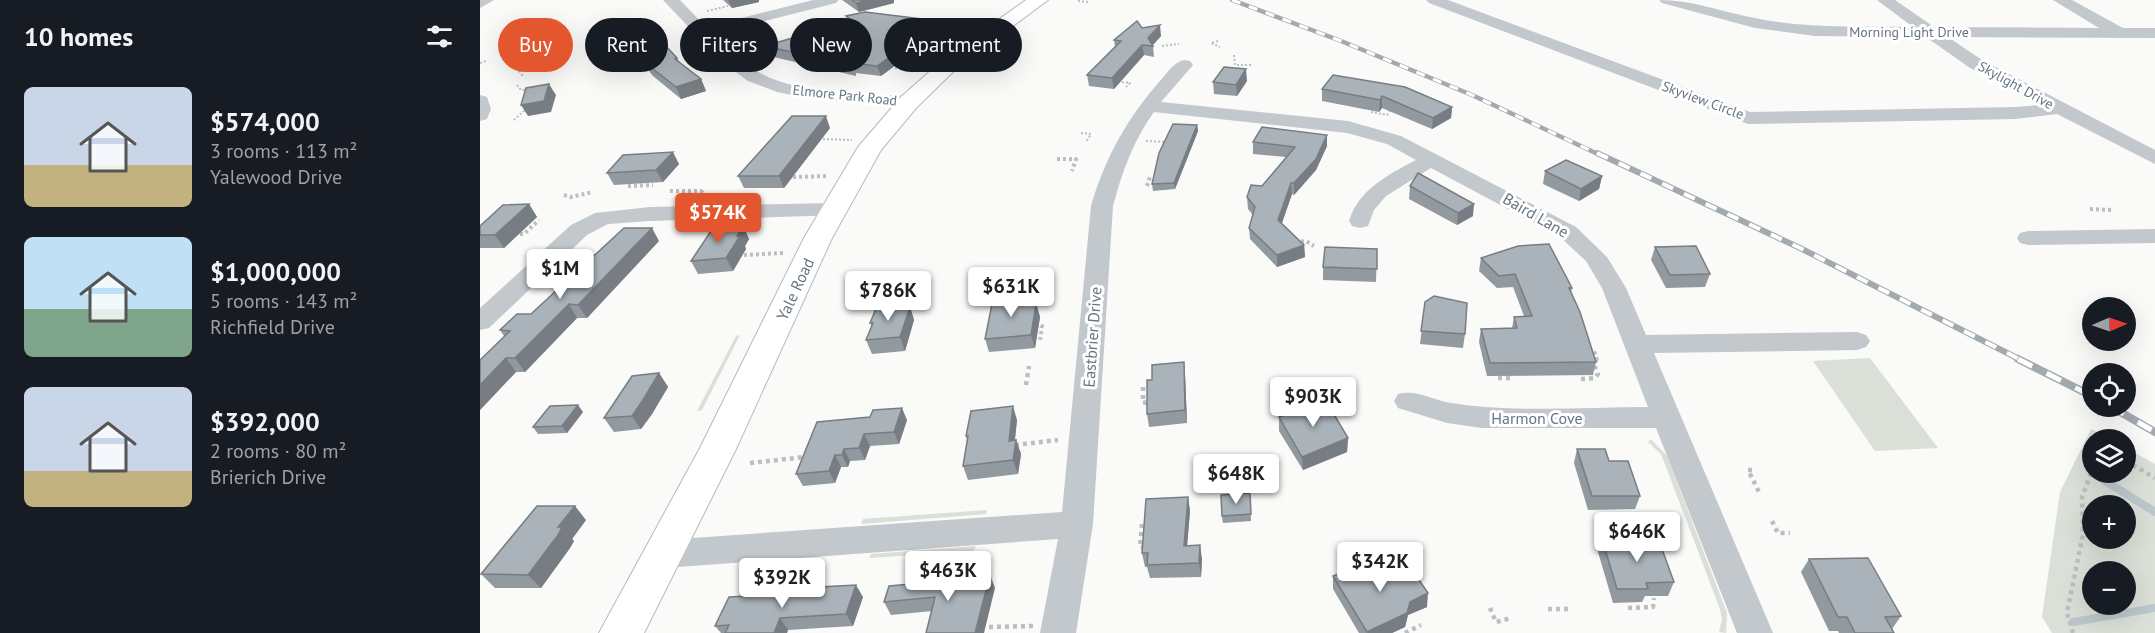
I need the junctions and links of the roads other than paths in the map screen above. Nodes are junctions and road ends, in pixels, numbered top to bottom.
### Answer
1 (486, 0) edge
2 (671, 0) edge
3 (831, 0) edge
4 (1039, 0) edge
5 (1434, 0) edge
6 (1667, 0) edge
7 (1885, 0) edge
8 (2061, 0) edge
9 (480, 3) edge
10 (690, 18) edge
11 (760, 18) edge
12 (1932, 33) junction
13 (2120, 33) junction
14 (2155, 33) edge
15 (2155, 49) edge
16 (1181, 54) road end
17 (745, 72) edge
18 (480, 101) edge
19 (909, 102) junction
20 (1148, 106) junction
21 (2059, 108) junction
22 (480, 115) edge
23 (2155, 158) edge
24 (1432, 159) junction
25 (833, 210) junction
26 (1360, 221) dead end
27 (2155, 236) edge
28 (2028, 238) dead end
29 (480, 322) edge
30 (1857, 341) dead end
31 (1637, 344) junction
32 (1408, 401) dead end
33 (1668, 417) junction
34 (1077, 524) junction
35 (664, 554) junction
36 (1049, 629) edge
37 (621, 633) edge
38 (1755, 633) edge

1 - 9 street
2 - 10 street, Elmore Park Road
3 - 11 street
4 - 19 main road, Yale Road
5 - 21 street, Skyview Circle
6 - 12 street, Morning Light Drive
7 - 12 street, Skylight Drive
8 - 13 street
12 - 13 street, Morning Light Drive
12 - 21 street, Skylight Drive
13 - 14 street, Morning Light Drive
13 - 15 street
16 - 20 street, Eastbrier Drive
17 - 19 street, Elmore Park Road
18 - 22 street
19 - 25 main road, Yale Road
20 - 24 street, Baird Lane
20 - 34 street, Eastbrier Drive
21 - 23 street, Skylight Drive
24 - 26 street
24 - 31 street, Baird Lane
25 - 29 street
25 - 35 main road, Yale Road
27 - 28 street
30 - 31 street
31 - 33 street, Baird Lane
32 - 33 street, Harmon Cove
33 - 38 street, Baird Lane
34 - 35 street
34 - 36 street, Eastbrier Drive
35 - 37 main road, Yale Road

